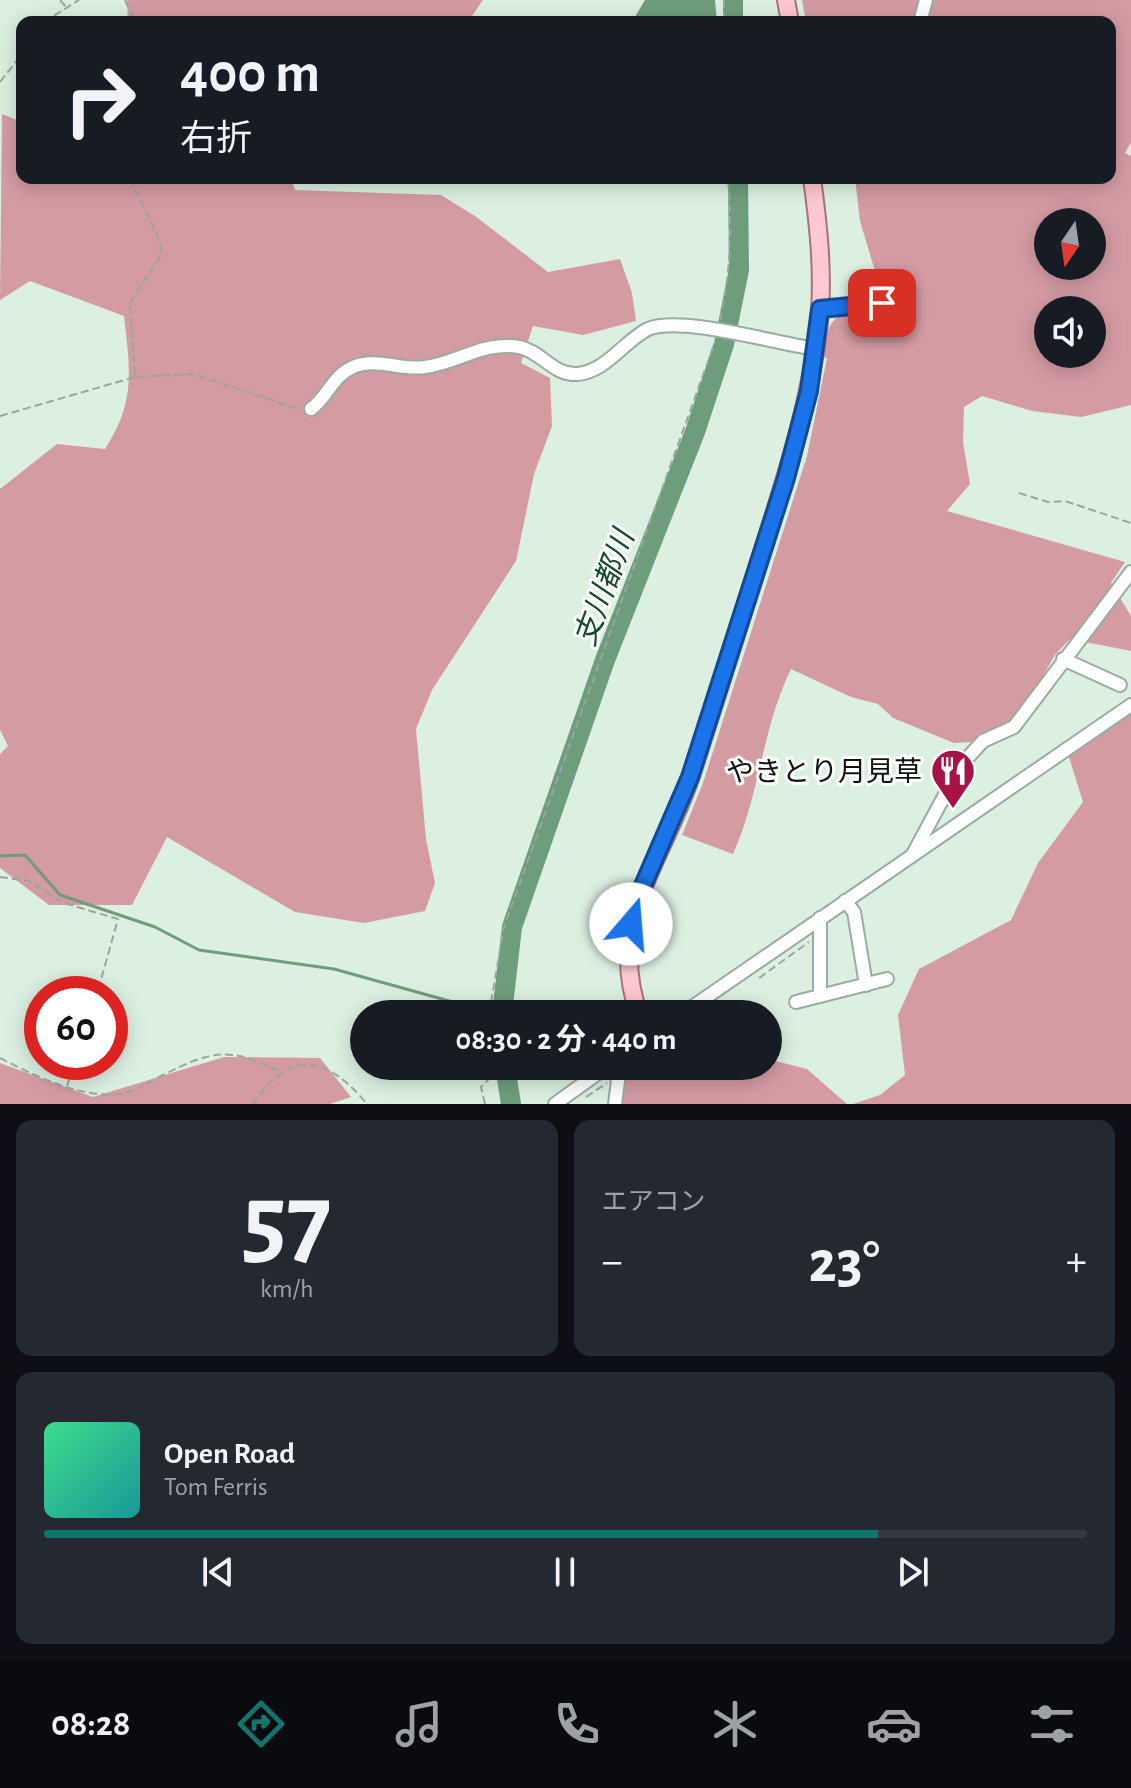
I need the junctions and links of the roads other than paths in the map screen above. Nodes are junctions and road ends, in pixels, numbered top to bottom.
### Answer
1 (813, 184) edge
2 (882, 303) dead end
3 (820, 309) junction
4 (816, 349) junction
5 (311, 409) road end
6 (1131, 572) edge
7 (1063, 659) junction
8 (1120, 685) dead end
9 (1131, 705) edge
10 (913, 854) junction
11 (845, 901) junction
12 (820, 918) junction
13 (887, 979) dead end
14 (866, 985) junction
15 (820, 996) junction
16 (636, 1000) edge
17 (702, 1000) edge
18 (796, 1002) dead end
19 (594, 1080) edge
20 (613, 1080) edge
21 (555, 1104) edge
22 (615, 1104) edge

1 - 3 main road
2 - 3 street
3 - 4 main road
4 - 5 street
4 - 16 main road
6 - 7 street
7 - 8 street
7 - 10 street
9 - 10 street
10 - 11 street
11 - 12 street
11 - 14 street
12 - 15 street
12 - 17 street
13 - 14 street
14 - 15 street
15 - 18 street
19 - 21 street
20 - 22 street

